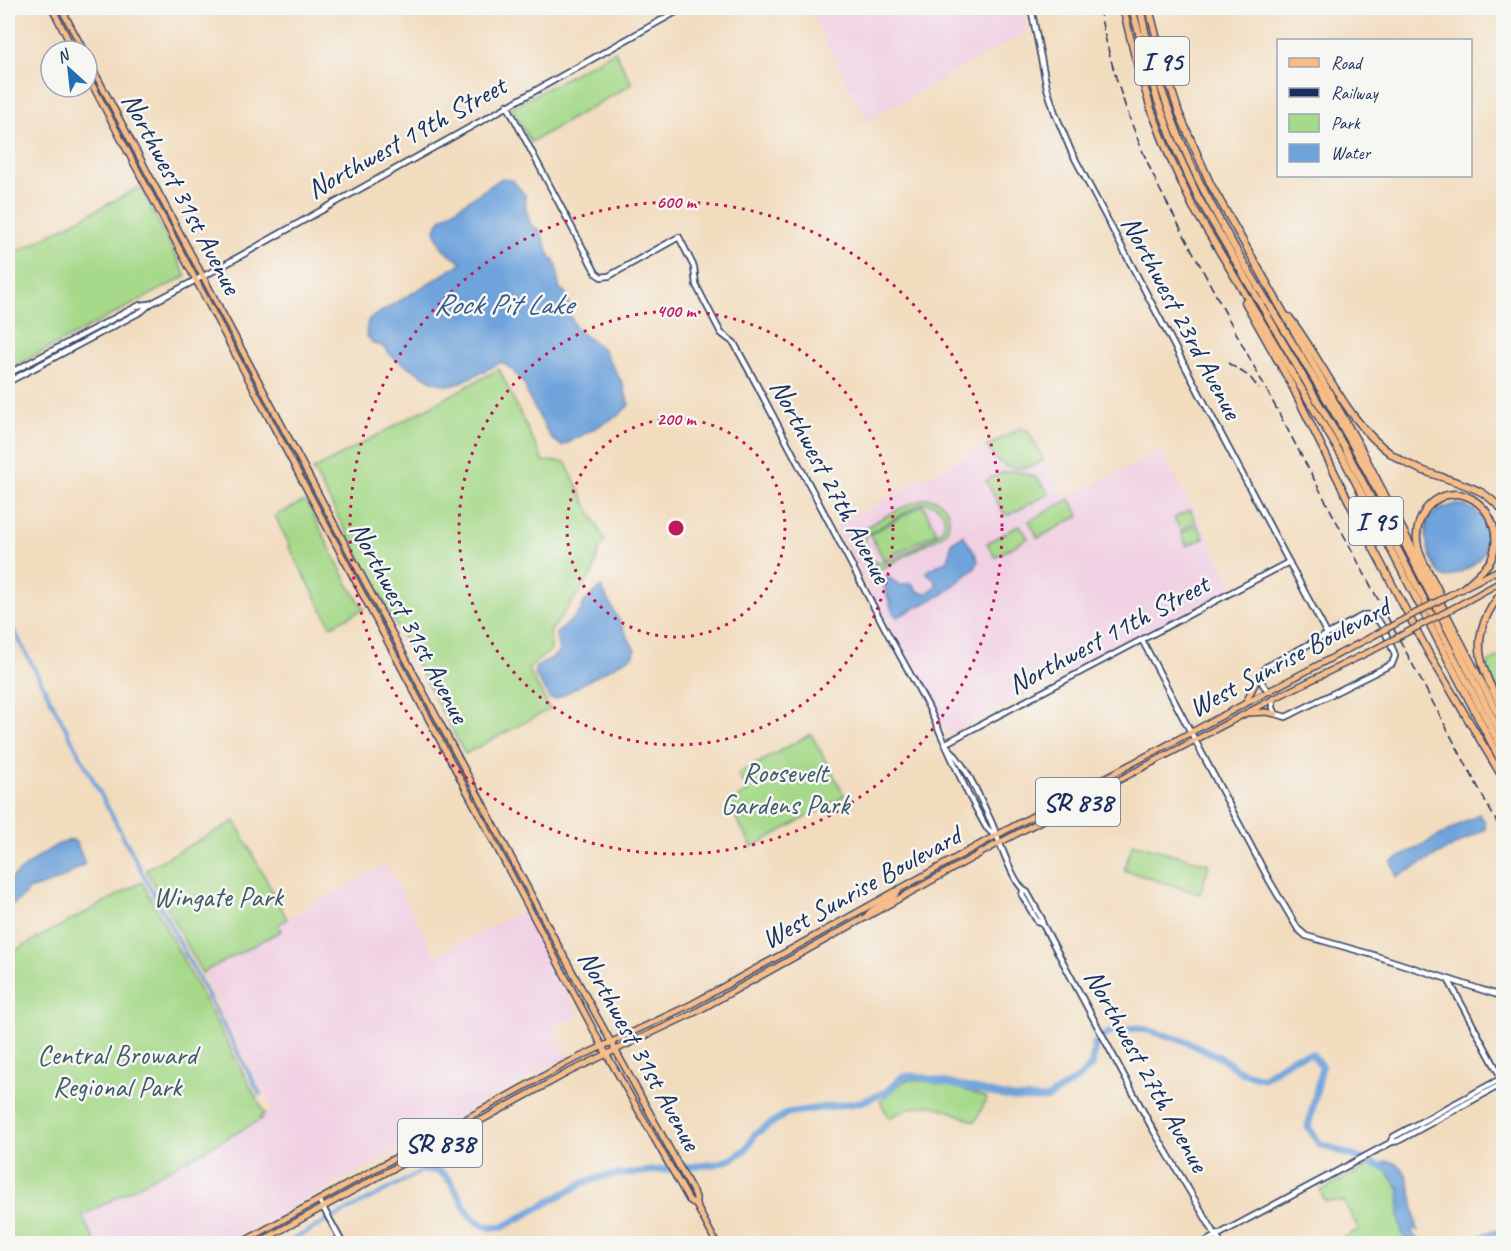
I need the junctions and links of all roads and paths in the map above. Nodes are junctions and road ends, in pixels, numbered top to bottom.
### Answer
1 (52, 8) edge
2 (61, 8) edge
3 (683, 8) edge
4 (1031, 8) edge
5 (1123, 8) edge
6 (1132, 8) edge
7 (1140, 8) edge
8 (1149, 8) edge
9 (68, 39) edge
10 (78, 39) edge
11 (1135, 57) junction
12 (99, 81) edge
13 (99, 98) edge
14 (507, 105) junction
15 (1161, 112) junction
16 (1179, 113) junction
17 (1197, 177) junction
18 (203, 276) junction
19 (196, 280) junction
20 (1237, 282) junction
21 (1273, 296) junction
22 (150, 304) junction
23 (8, 374) edge
24 (8, 382) edge
25 (308, 494) junction
26 (320, 499) junction
27 (1495, 504) junction
28 (1503, 511) edge
29 (1503, 517) edge
30 (1289, 562) junction
31 (1503, 567) edge
32 (1503, 580) edge
33 (1458, 590) junction
34 (1503, 590) edge
35 (1409, 616) junction
36 (1448, 620) junction
37 (1416, 628) junction
38 (1327, 634) junction
39 (1142, 640) junction
40 (1260, 674) junction
41 (1270, 691) junction
42 (1273, 699) junction
43 (1245, 704) junction
44 (1503, 712) edge
45 (1245, 714) junction
46 (1276, 714) junction
47 (1503, 726) edge
48 (1190, 733) junction
49 (1194, 740) junction
50 (1503, 740) edge
51 (947, 745) junction
52 (1503, 753) edge
53 (1503, 767) edge
54 (1503, 780) edge
55 (478, 811) junction
56 (491, 820) junction
57 (995, 836) junction
58 (999, 843) junction
59 (898, 890) junction
60 (865, 918) junction
61 (761, 967) junction
62 (754, 971) junction
63 (755, 979) junction
64 (1448, 980) junction
65 (1455, 982) junction
66 (745, 984) junction
67 (1455, 989) junction
68 (1503, 997) edge
69 (610, 1042) junction
70 (602, 1046) junction
71 (615, 1051) junction
72 (607, 1055) junction
73 (1503, 1080) edge
74 (652, 1132) junction
75 (664, 1138) junction
76 (319, 1200) junction
77 (696, 1205) junction
78 (325, 1210) junction
79 (1215, 1236) junction
80 (239, 1244) edge
81 (256, 1244) edge
82 (343, 1244) edge
83 (717, 1244) edge
84 (1201, 1244) edge
85 (1215, 1244) edge
86 (1221, 1244) edge

1 - 9 main road
2 - 10 main road
3 - 14 street, Northwest 19th Street
4 - 30 street, Northwest 23rd Avenue
5 - 11 highway, I 95
6 - 15 highway
7 - 17 highway
8 - 16 highway, I 95
11 - 15 highway
11 - 20 highway, I 95
12 - 18 main road, Northwest 31st Avenue
13 - 19 main road, Northwest 31st Avenue
14 - 18 street, Northwest 19th Street
14 - 51 street, Northwest 27th Avenue
15 - 52 highway
16 - 17 highway
16 - 21 highway, I 95
17 - 50 highway
18 - 19 street, Northwest 19th Street
18 - 26 main road, Northwest 31st Avenue
19 - 22 street, Northwest 19th Street
19 - 25 main road, Northwest 31st Avenue
20 - 35 highway
20 - 53 highway, I 95
21 - 27 highway
21 - 36 highway, I 95
22 - 23 street, Northwest 19th Street
22 - 24 street, Northwest 19th Street
25 - 26 main road
25 - 55 main road, Northwest 31st Avenue
26 - 56 main road, Northwest 31st Avenue
27 - 28 highway
27 - 29 highway
30 - 38 street, Northwest 23rd Avenue
30 - 39 street, Northwest 11th Street
31 - 33 main road, West Sunrise Boulevard / SR 838
32 - 37 main road, West Sunrise Boulevard / SR 838, bridge
33 - 35 main road, West Sunrise Boulevard / SR 838, bridge
33 - 36 highway
34 - 44 highway
35 - 37 highway, bridge
35 - 41 main road, West Sunrise Boulevard / SR 838, bridge
36 - 47 highway, I 95
37 - 42 main road, West Sunrise Boulevard / SR 838, bridge
37 - 54 highway
38 - 40 street
38 - 46 street
39 - 48 street
39 - 51 street, Northwest 11th Street
40 - 41 street
40 - 43 main road
41 - 43 main road, West Sunrise Boulevard / SR 838
42 - 45 main road, West Sunrise Boulevard / SR 838
42 - 46 street
43 - 48 main road, West Sunrise Boulevard / SR 838
45 - 46 main road
45 - 49 main road, West Sunrise Boulevard / SR 838
48 - 49 street
48 - 57 main road, West Sunrise Boulevard / SR 838
49 - 58 main road, West Sunrise Boulevard / SR 838
49 - 64 street
51 - 57 street, Northwest 27th Avenue
55 - 56 main road
55 - 70 main road, Northwest 31st Avenue
56 - 69 main road, Northwest 31st Avenue
57 - 58 street, Northwest 27th Avenue
57 - 59 main road, West Sunrise Boulevard / SR 838
58 - 60 main road, West Sunrise Boulevard / SR 838
58 - 79 street, Northwest 27th Avenue
59 - 60 main road
59 - 61 main road, West Sunrise Boulevard / SR 838
60 - 63 main road, West Sunrise Boulevard / SR 838
61 - 62 main road, West Sunrise Boulevard / SR 838
61 - 63 main road
62 - 66 main road
62 - 69 main road, West Sunrise Boulevard / SR 838
63 - 66 main road, West Sunrise Boulevard / SR 838
64 - 65 street
64 - 67 street
65 - 67 street
65 - 68 street
66 - 71 main road, West Sunrise Boulevard / SR 838
67 - 73 street
69 - 70 main road, West Sunrise Boulevard / SR 838
69 - 71 main road, Northwest 31st Avenue
70 - 72 main road, Northwest 31st Avenue
70 - 76 main road, West Sunrise Boulevard / SR 838
71 - 72 main road, West Sunrise Boulevard / SR 838
71 - 75 main road, Northwest 31st Avenue
72 - 74 main road, Northwest 31st Avenue
72 - 78 main road, West Sunrise Boulevard / SR 838
73 - 79 street
74 - 75 main road
74 - 77 main road, Northwest 31st Avenue
75 - 77 main road, Northwest 31st Avenue
76 - 78 street
76 - 80 main road, West Sunrise Boulevard / SR 838
77 - 83 main road, Northwest 31st Avenue
78 - 81 main road, West Sunrise Boulevard / SR 838
78 - 82 street
79 - 84 street
79 - 85 street, Northwest 27th Avenue
79 - 86 street, Northwest 27th Avenue

